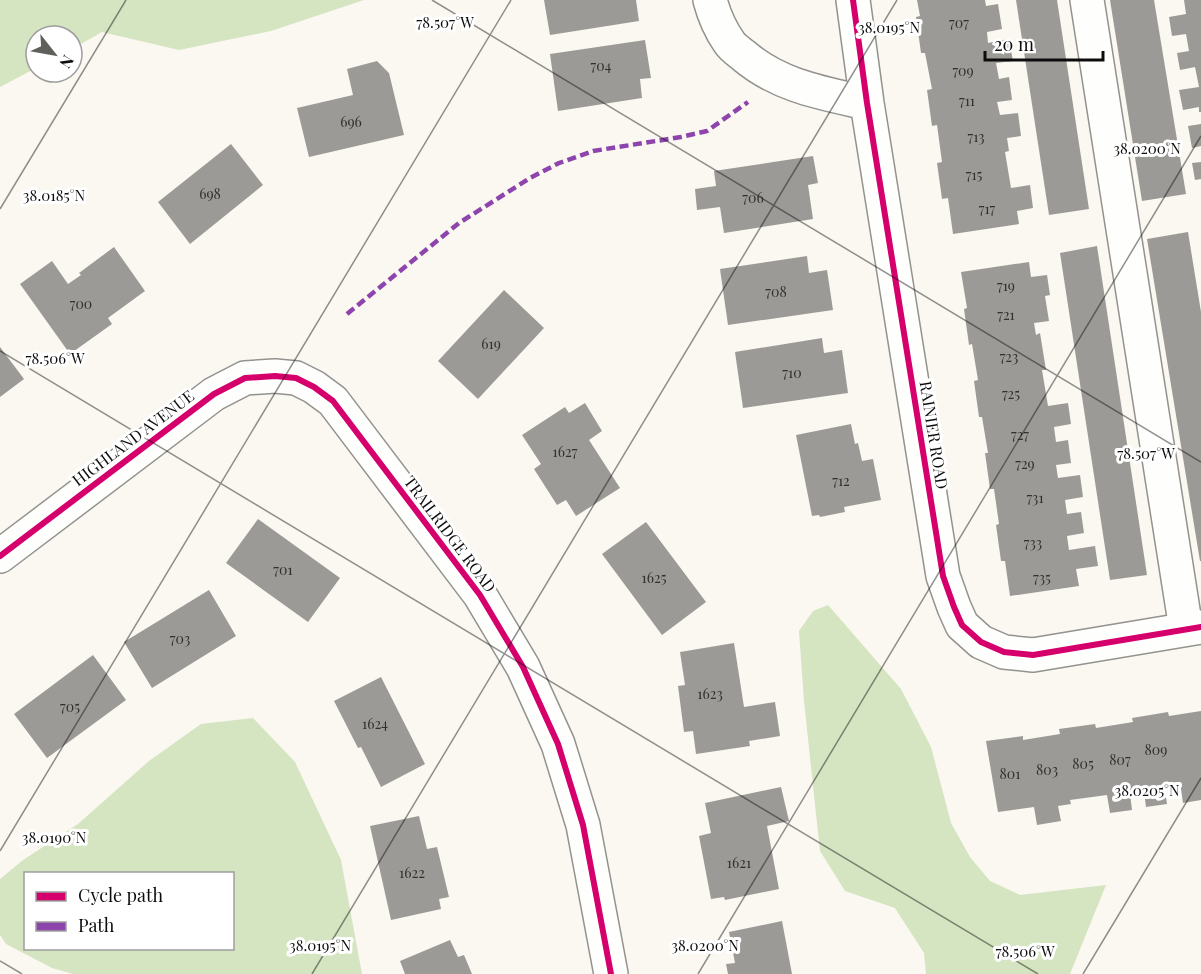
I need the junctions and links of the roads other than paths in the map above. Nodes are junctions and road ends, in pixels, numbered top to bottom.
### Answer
1 (710, 0) edge
2 (854, 0) edge
3 (1087, 0) edge
4 (867, 103) junction
5 (296, 378) joint
6 (0, 556) edge
7 (1194, 628) edge
8 (610, 974) edge

1 - 4 street
2 - 4 street, RAINIER ROAD
3 - 7 street
4 - 7 street, RAINIER ROAD
5 - 6 street, HIGHLAND AVENUE
5 - 8 street, TRAILRIDGE ROAD

